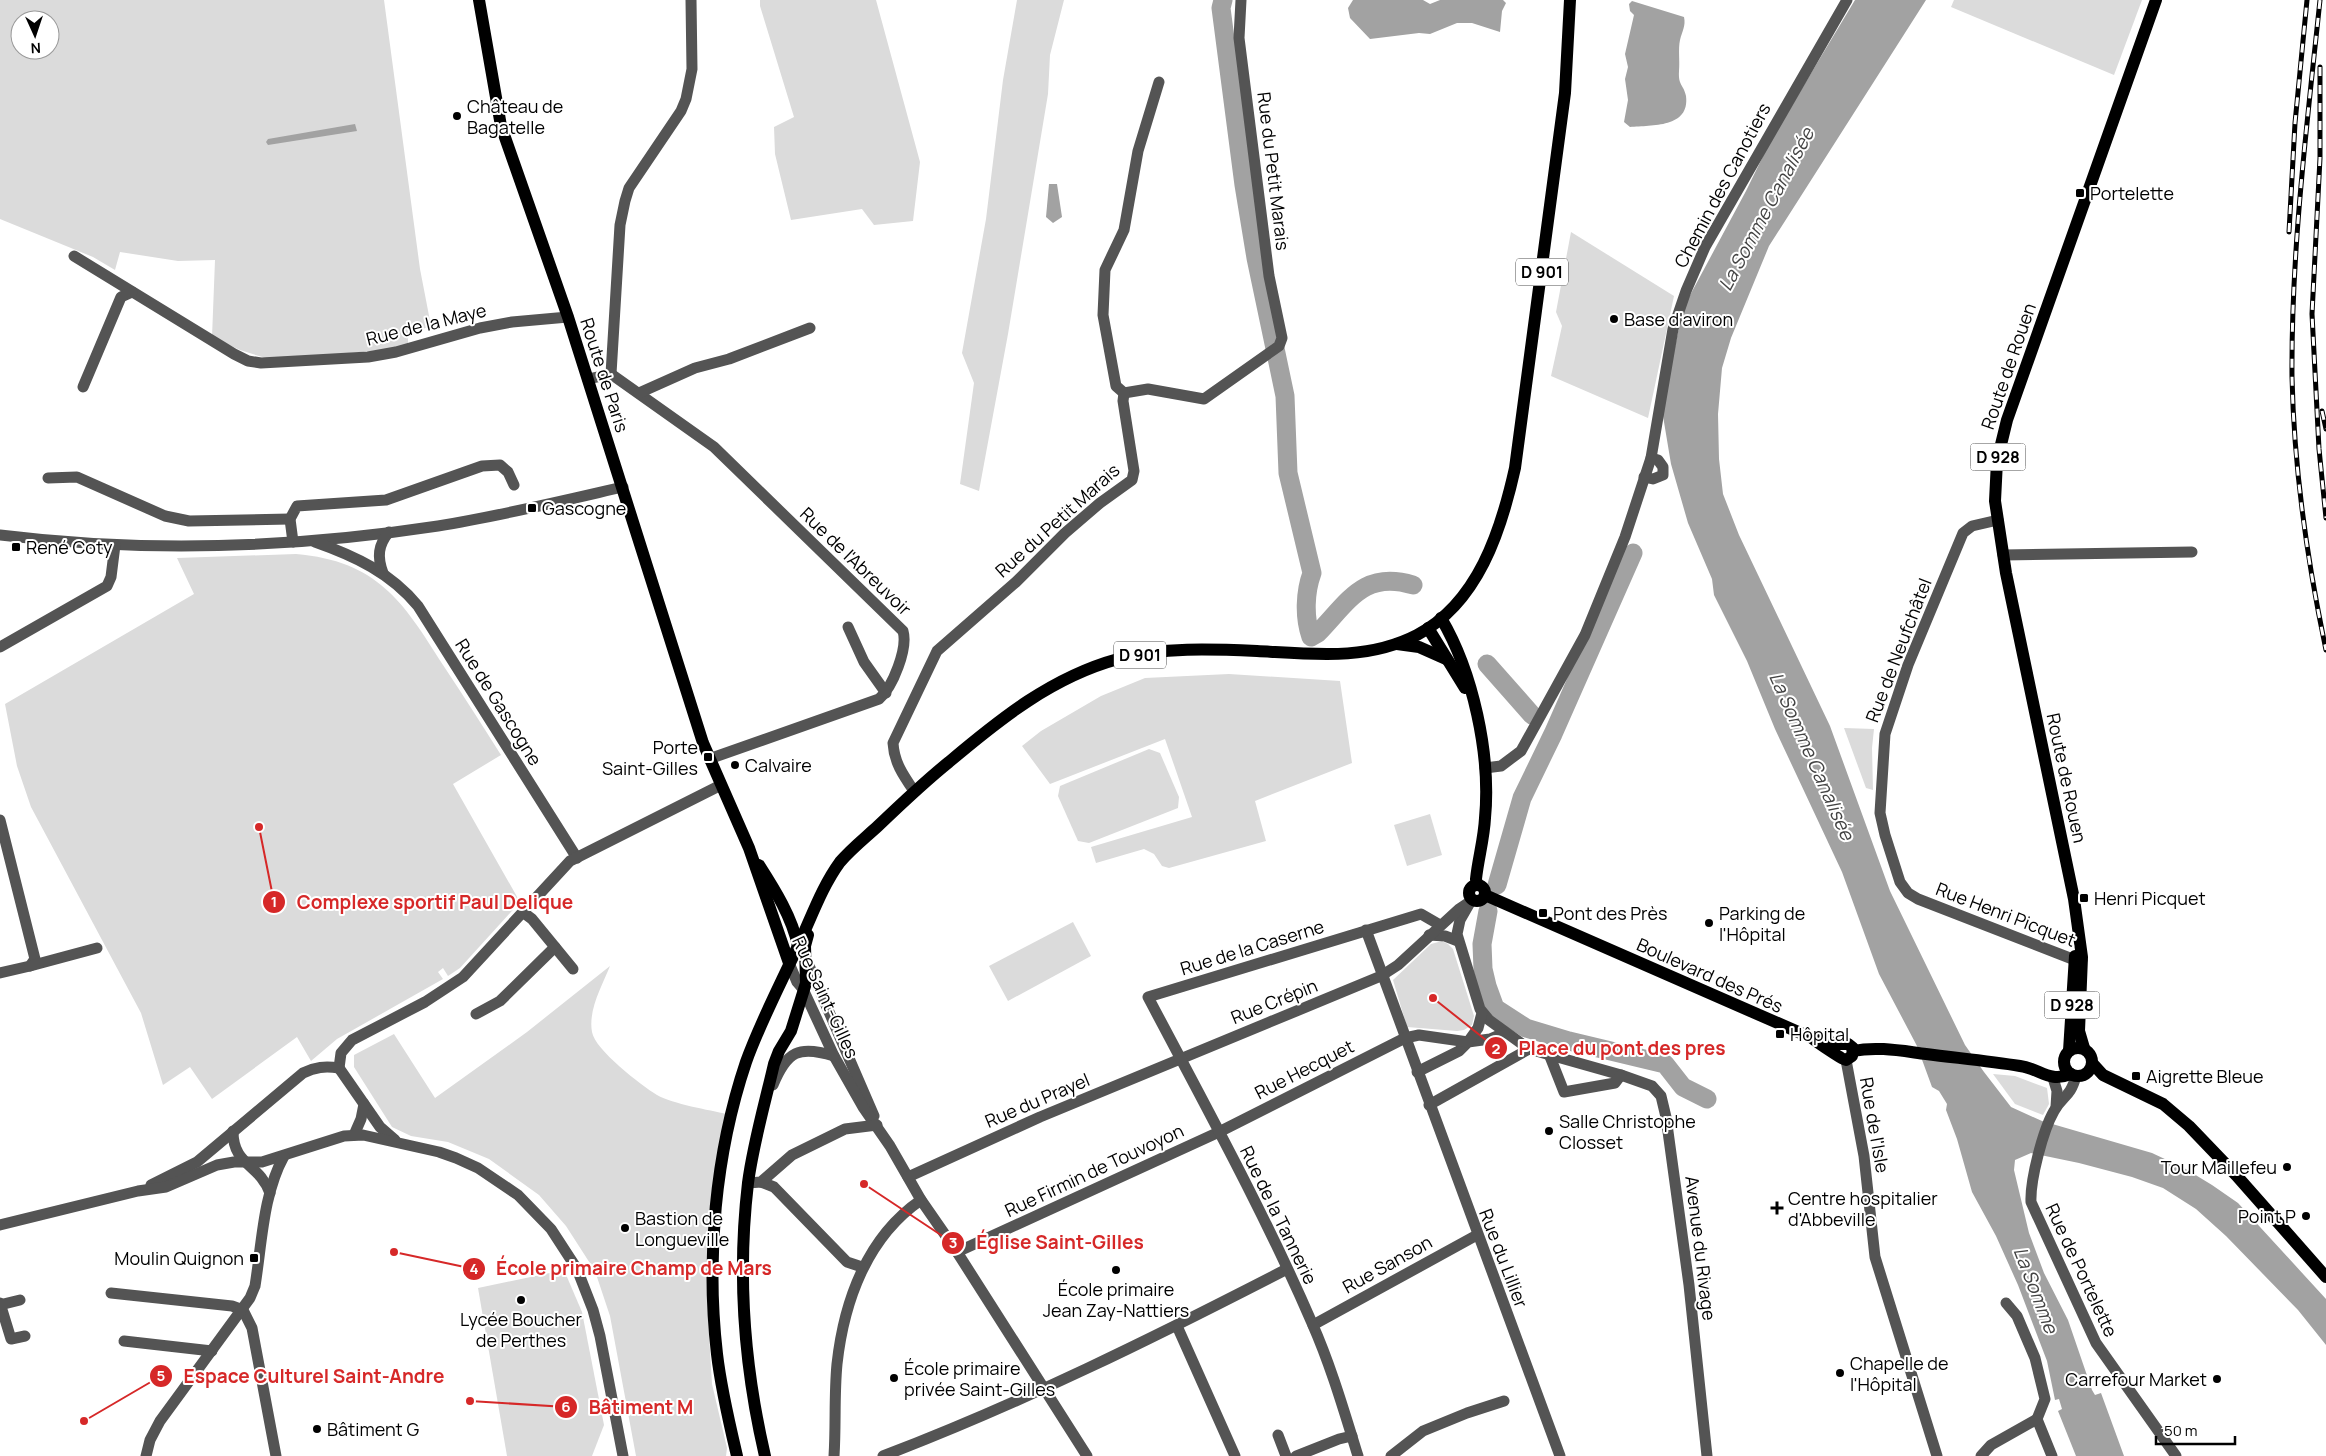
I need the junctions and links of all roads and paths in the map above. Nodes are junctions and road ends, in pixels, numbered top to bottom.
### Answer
1 (479, 0) edge
2 (691, 0) edge
3 (1241, 0) edge
4 (1570, 0) edge
5 (1847, 0) edge
6 (2156, 0) edge
7 (1159, 82) dead end
8 (74, 256) dead end
9 (132, 292) junction
10 (568, 317) junction
11 (810, 328) dead end
12 (611, 374) junction
13 (588, 379) junction
14 (83, 387) dead end
15 (639, 393) junction
16 (1124, 393) junction
17 (1651, 458) junction
18 (1644, 477) junction
19 (48, 478) dead end
20 (514, 485) dead end
21 (623, 487) junction
22 (290, 519) junction
23 (1998, 520) junction
24 (389, 532) junction
25 (0, 535) edge
26 (311, 541) junction
27 (292, 542) junction
28 (116, 545) junction
29 (2192, 552) dead end
30 (2003, 555) junction
31 (383, 573) junction
32 (1441, 618) junction
33 (848, 627) dead end
34 (1428, 628) junction
35 (1395, 644) junction
36 (0, 647) edge
37 (1446, 659) junction
38 (886, 693) junction
39 (1471, 696) junction
40 (709, 759) junction
41 (1485, 768) junction
42 (721, 786) junction
43 (914, 791) junction
44 (0, 820) edge
45 (882, 822) junction
46 (749, 848) junction
47 (577, 858) junction
48 (1481, 890) junction
49 (1918, 899) joint
50 (1470, 901) junction
51 (524, 913) junction
52 (810, 918) junction
53 (790, 920) junction
54 (1440, 925) junction
55 (1366, 930) junction
56 (1429, 935) junction
57 (1458, 941) junction
58 (780, 942) junction
59 (555, 947) junction
60 (97, 948) dead end
61 (802, 952) junction
62 (2079, 960) junction
63 (789, 964) junction
64 (30, 966) junction
65 (573, 969) dead end
66 (0, 973) edge
67 (1381, 976) junction
68 (803, 988) junction
69 (1148, 997) joint
70 (772, 1002) junction
71 (1482, 1013) junction
72 (476, 1014) dead end
73 (1504, 1033) junction
74 (1405, 1038) junction
75 (1468, 1042) junction
76 (2084, 1048) junction
77 (1529, 1049) junction
78 (1844, 1053) junction
79 (1549, 1054) junction
80 (834, 1056) junction
81 (2066, 1057) junction
82 (1180, 1059) junction
83 (2093, 1064) junction
84 (339, 1068) junction
85 (2032, 1069) junction
86 (1417, 1072) junction
87 (1621, 1075) junction
88 (2076, 1075) junction
89 (2054, 1078) junction
90 (2119, 1084) junction
91 (765, 1102) junction
92 (364, 1104) junction
93 (1429, 1105) junction
94 (2054, 1110) junction
95 (877, 1125) junction
96 (233, 1131) junction
97 (1219, 1132) junction
98 (354, 1135) junction
99 (398, 1142) junction
100 (284, 1156) junction
101 (246, 1162) junction
102 (908, 1177) junction
103 (755, 1182) junction
104 (138, 1191) junction
105 (270, 1193) junction
106 (921, 1200) junction
107 (0, 1225) edge
108 (1477, 1235) junction
109 (958, 1252) junction
110 (862, 1267) junction
111 (1287, 1269) junction
112 (2326, 1277) edge
113 (111, 1293) dead end
114 (20, 1300) dead end
115 (2006, 1303) dead end
116 (0, 1305) edge
117 (243, 1310) junction
118 (1313, 1325) junction
119 (1177, 1326) junction
120 (26, 1336) dead end
121 (124, 1341) dead end
122 (212, 1350) junction
123 (1044, 1388) junction
124 (1504, 1401) dead end
125 (2037, 1419) junction
126 (1278, 1435) dead end
127 (1352, 1436) junction
128 (146, 1456) edge
129 (276, 1456) edge
130 (623, 1456) edge
131 (737, 1456) edge
132 (765, 1456) edge
133 (834, 1456) edge
134 (883, 1456) edge
135 (1087, 1456) edge
136 (1235, 1456) edge
137 (1286, 1456) edge
138 (1296, 1456) edge
139 (1358, 1456) edge
140 (1391, 1456) edge
141 (1560, 1456) edge
142 (1707, 1456) edge
143 (1937, 1456) edge
144 (1981, 1456) edge
145 (2052, 1456) edge
146 (2176, 1456) edge

1 - 10 main road, Route de Paris
2 - 12 street
3 - 16 street, Rue du Petit Marais
4 - 32 main road, D 901
5 - 17 street, Chemin des Canotiers
6 - 23 main road, Route de Rouen / D 928
7 - 16 street
8 - 9 street, Rue de la Maye
9 - 10 street, Rue de la Maye
9 - 14 street
10 - 13 main road, Route de Paris
11 - 15 street
12 - 13 street
12 - 15 street, Rue de l'Abreuvoir
13 - 21 main road, Route de Paris
15 - 38 street, Rue de l'Abreuvoir
16 - 43 street, Rue du Petit Marais
17 - 18 street, Chemin des Canotiers
17 - 18 street
18 - 41 street, Chemin des Canotiers
19 - 22 street
20 - 22 street
21 - 24 street
21 - 40 main road, Route de Paris
22 - 27 street
23 - 30 main road, Route de Rouen / D 928
23 - 49 street, Rue de Neufchâtel
24 - 26 street
24 - 31 street
25 - 28 street
26 - 27 street
26 - 31 street, Rue de Gascogne
27 - 28 street
28 - 36 street
29 - 30 street
30 - 62 main road, Route de Rouen / D 928
31 - 47 street, Rue de Gascogne
32 - 34 main road, D 901
32 - 39 main road
33 - 38 street
34 - 35 main road, D 901
34 - 37 main road
35 - 37 main road
35 - 43 main road, D 901
37 - 39 main road
38 - 40 street
39 - 41 main road
40 - 42 main road, Rue Saint-Gilles
41 - 48 main road
42 - 46 main road, Rue Saint-Gilles
42 - 47 street
43 - 45 main road, D 901
44 - 64 street
45 - 52 main road
45 - 61 main road, D 901
46 - 53 main road, Rue Saint-Gilles
46 - 58 main road, Rue Saint-Gilles
47 - 51 street
48 - 50 main road
48 - 78 main road, Boulevard des Prés
49 - 62 street, Rue Henri Picquet
50 - 54 street, Rue Crépin
50 - 57 street
51 - 59 street
51 - 84 street
52 - 53 main road
52 - 61 main road
53 - 61 main road, Rue Saint-Gilles
54 - 55 street, Rue de la Caserne
54 - 56 street, Rue Crépin
55 - 67 street, Rue du Lillier
55 - 69 street, Rue de la Caserne
56 - 57 street
56 - 67 street, Rue Crépin
57 - 71 street
58 - 63 main road, Rue Saint-Gilles
58 - 70 main road
59 - 65 street
59 - 72 street
60 - 64 street
61 - 63 main road
61 - 68 main road, D 901
61 - 95 street, Rue Saint-Gilles
62 - 76 main road, Route de Rouen / D 928
62 - 81 main road, Route de Rouen / D 928
63 - 68 street, Rue Saint-Gilles
63 - 70 main road
64 - 66 street
67 - 74 street, Rue du Lillier
67 - 82 street, Rue Crépin
68 - 80 street, Rue Saint-Gilles
68 - 91 main road, D 901
69 - 82 street, Rue de la Tannerie
70 - 131 main road
71 - 73 street, Avenue du Rivage
71 - 75 street
73 - 75 street
73 - 77 street, Avenue du Rivage
74 - 75 street
74 - 86 street, Rue du Lillier
74 - 97 street, Rue Hecquet
75 - 86 street
76 - 81 main road
76 - 83 main road
77 - 79 street, Avenue du Rivage
77 - 93 street
78 - 85 main road, Boulevard des Prés
78 - 143 street, Rue de l'Isle
79 - 87 street, Avenue du Rivage
79 - 87 street
80 - 91 street
80 - 95 street, Rue Saint-Gilles
81 - 85 main road, Boulevard des Prés
81 - 88 main road
82 - 97 street, Rue de la Tannerie
82 - 102 street, Rue du Prayel
83 - 88 main road
83 - 90 main road
84 - 92 street
84 - 96 street
85 - 89 main road, Boulevard des Prés
86 - 93 street, Rue du Lillier
87 - 142 street, Avenue du Rivage
88 - 89 main road
88 - 90 main road
88 - 94 street, Rue de Portelette
89 - 94 street, Rue de Portelette
90 - 112 main road
91 - 103 main road, D 901
92 - 98 street
92 - 99 street
93 - 108 street, Rue du Lillier
94 - 146 street, Rue de Portelette
95 - 102 street, Rue Saint-Gilles
95 - 103 street
96 - 101 street
96 - 104 street
97 - 109 street, Rue Firmin de Touvoyon
97 - 111 street, Rue de la Tannerie
98 - 99 street
98 - 100 street
99 - 130 street
100 - 101 street
100 - 105 street
101 - 104 street
101 - 105 street
102 - 106 street, Rue Saint-Gilles
103 - 110 street
103 - 132 main road, D 901
104 - 107 street
105 - 117 street
106 - 109 street, Rue Saint-Gilles
106 - 110 street
108 - 118 street, Rue Sanson
108 - 141 street, Rue du Lillier
109 - 123 street, Rue Saint-Gilles
110 - 133 street
111 - 118 street, Rue de la Tannerie
111 - 119 street
113 - 117 street
114 - 116 street
115 - 125 street
116 - 120 street
117 - 122 street
117 - 129 street
118 - 127 street, Rue de la Tannerie
119 - 123 street
119 - 136 street
121 - 122 street
122 - 128 street
123 - 134 street
123 - 135 street, Rue Saint-Gilles
124 - 140 street
125 - 144 street
125 - 145 street
126 - 137 street
127 - 138 street
127 - 139 street, Rue de la Tannerie

